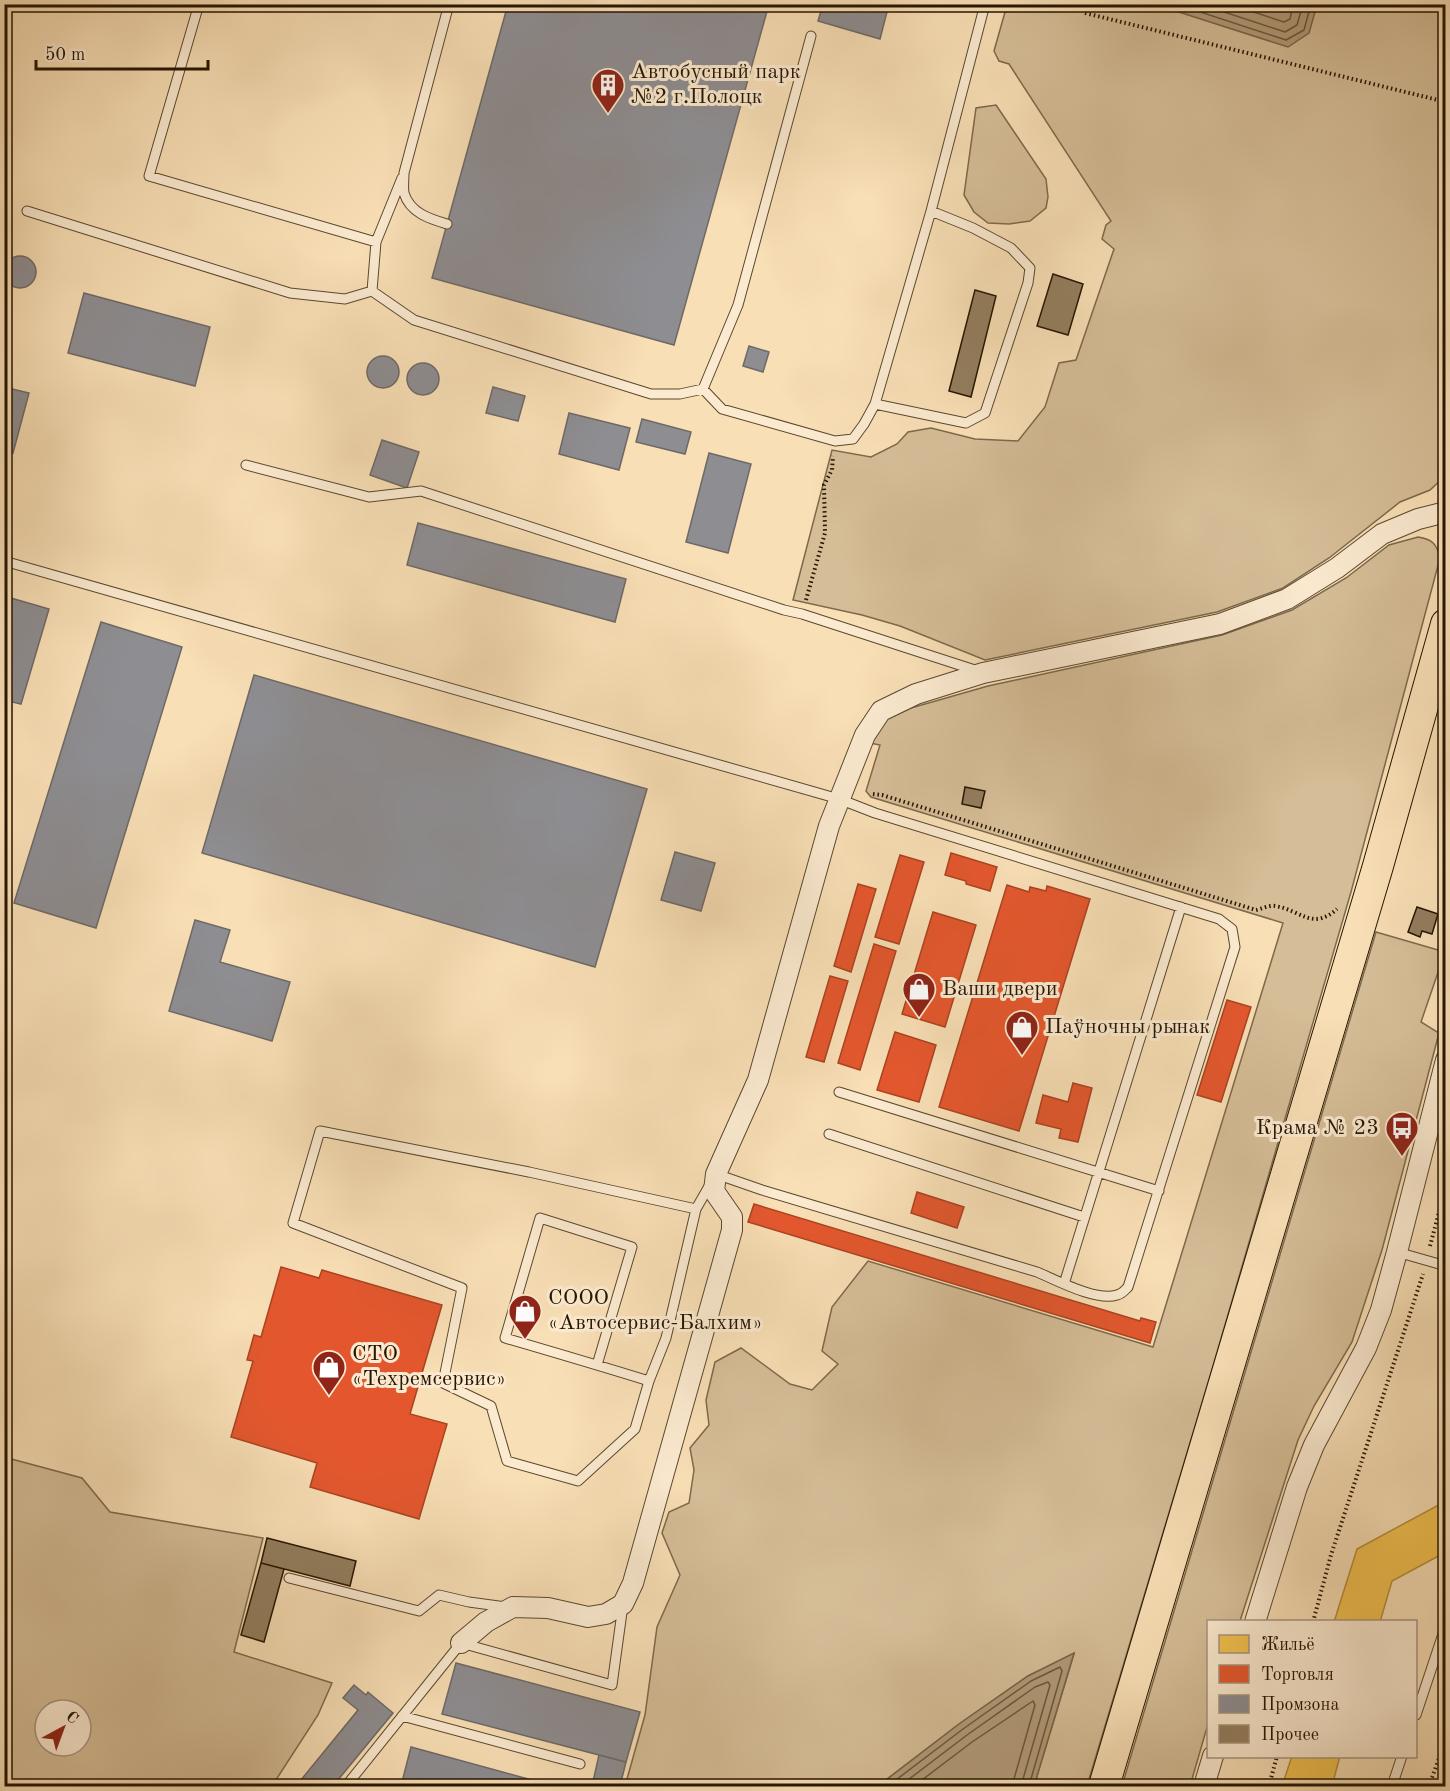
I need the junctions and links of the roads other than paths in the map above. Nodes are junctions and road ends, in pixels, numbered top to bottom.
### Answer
1 (200, 4) edge
2 (449, 4) edge
3 (985, 4) edge
4 (811, 36) dead end
5 (404, 173) junction
6 (27, 211) dead end
7 (931, 211) junction
8 (447, 224) dead end
9 (376, 242) junction
10 (372, 291) junction
11 (703, 389) junction
12 (875, 404) junction
13 (246, 465) dead end
14 (1446, 512) edge
15 (4, 561) edge
16 (1446, 624) edge
17 (983, 673) junction
18 (841, 793) junction
19 (1181, 907) junction
20 (1446, 1060) edge
21 (839, 1092) dead end
22 (830, 1134) dead end
23 (1099, 1171) junction
24 (716, 1174) junction
25 (1159, 1191) junction
26 (696, 1209) junction
27 (1084, 1217) junction
28 (1397, 1252) junction
29 (1446, 1266) edge
30 (1064, 1284) junction
31 (597, 1365) junction
32 (649, 1381) junction
33 (289, 1578) dead end
34 (623, 1604) junction
35 (513, 1607) junction
36 (1256, 1620) edge
37 (1446, 1625) edge
38 (461, 1643) junction
39 (1417, 1712) edge
40 (402, 1716) junction
41 (1212, 1758) edge
42 (1401, 1758) edge
43 (580, 1764) dead end
44 (346, 1786) edge
45 (1104, 1786) edge
46 (1204, 1786) edge
47 (1392, 1786) edge

1 - 9 lane
2 - 5 lane
3 - 7 lane
4 - 11 lane
5 - 8 lane
5 - 9 lane
6 - 10 lane
7 - 12 lane
7 - 12 lane
9 - 10 lane
10 - 11 lane
11 - 12 lane
13 - 17 lane
14 - 17 street
15 - 18 lane
16 - 45 main road
17 - 18 street
18 - 19 lane
18 - 24 street
19 - 23 lane
19 - 25 lane
20 - 28 street
21 - 23 lane
22 - 27 lane
23 - 25 lane
23 - 27 lane
24 - 26 lane
24 - 30 lane
24 - 34 street
25 - 30 lane
26 - 32 lane
26 - 32 lane
27 - 30 lane
28 - 29 lane
28 - 36 street
31 - 31 lane
31 - 32 lane
33 - 35 lane
34 - 35 street
34 - 38 lane
35 - 38 street
37 - 39 lane
38 - 40 lane
40 - 43 lane
40 - 44 lane
41 - 46 street
42 - 47 lane

